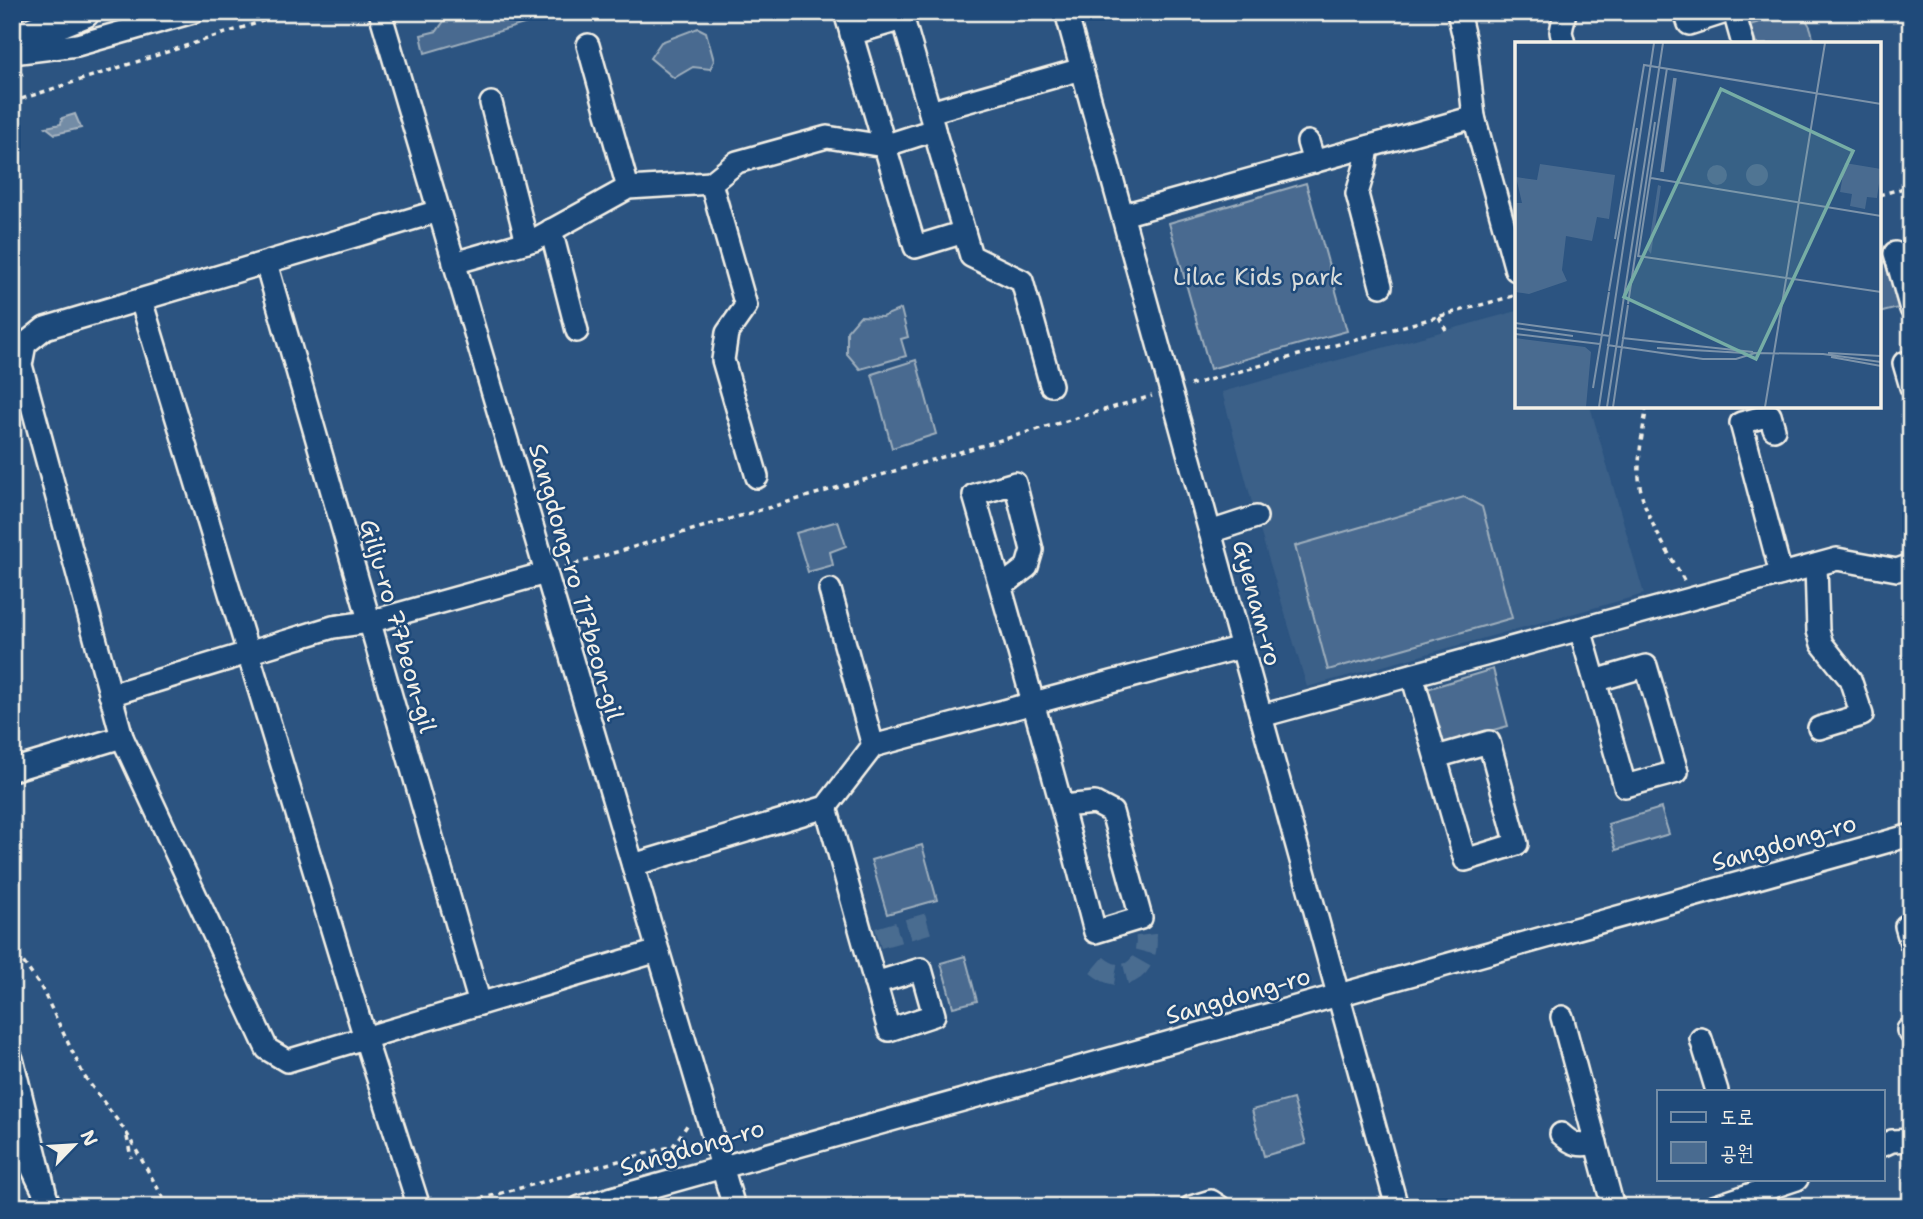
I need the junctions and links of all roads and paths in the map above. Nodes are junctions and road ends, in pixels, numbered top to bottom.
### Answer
1 (193, 12) edge
2 (291, 12) edge
3 (380, 12) edge
4 (1066, 12) edge
5 (1458, 12) edge
6 (1565, 12) edge
7 (1685, 12) edge
8 (1726, 12) edge
9 (1734, 12) edge
10 (77, 14) edge
11 (12, 41) edge
12 (1564, 42) edge
13 (1742, 42) edge
14 (588, 45) dead end
15 (12, 53) edge
16 (1082, 69) junction
17 (12, 102) edge
18 (491, 103) dead end
19 (1474, 117) junction
20 (932, 121) junction
21 (884, 146) junction
22 (1368, 147) junction
23 (711, 183) junction
24 (1911, 186) edge
25 (628, 188) junction
26 (1881, 194) edge
27 (439, 211) junction
28 (1123, 215) junction
29 (551, 230) junction
30 (964, 232) junction
31 (527, 242) junction
32 (1895, 253) dead end
33 (265, 263) junction
34 (454, 263) junction
35 (1515, 266) edge
36 (1381, 286) dead end
37 (1515, 296) edge
38 (141, 300) junction
39 (1911, 309) edge
40 (1439, 317) junction
41 (1446, 330) dead end
42 (577, 331) dead end
43 (1911, 361) edge
44 (1051, 385) dead end
45 (1911, 387) edge
46 (1171, 391) junction
47 (1647, 408) edge
48 (1774, 429) dead end
49 (757, 477) dead end
50 (1256, 517) dead end
51 (1210, 532) junction
52 (1815, 565) junction
53 (1911, 565) edge
54 (546, 573) junction
55 (1781, 574) junction
56 (1001, 587) dead end
57 (830, 590) dead end
58 (1695, 598) junction
59 (369, 622) junction
60 (1580, 629) junction
61 (1242, 647) junction
62 (248, 653) junction
63 (1412, 675) junction
64 (1595, 681) junction
65 (110, 695) junction
66 (1034, 703) junction
67 (1261, 716) junction
68 (1819, 728) dead end
69 (122, 737) junction
70 (873, 746) junction
71 (1436, 757) junction
72 (12, 770) edge
73 (825, 807) junction
74 (1062, 807) junction
75 (1911, 835) edge
76 (632, 864) junction
77 (12, 946) edge
78 (658, 951) junction
79 (875, 983) dead end
80 (1338, 995) junction
81 (480, 1004) junction
82 (1562, 1017) dead end
83 (365, 1038) junction
84 (1702, 1039) dead end
85 (12, 1059) edge
86 (1717, 1090) edge
87 (690, 1121) dead end
88 (12, 1126) edge
89 (126, 1132) junction
90 (1561, 1134) dead end
91 (1911, 1140) edge
92 (1596, 1143) junction
93 (1884, 1145) edge
94 (12, 1158) edge
95 (131, 1158) dead end
96 (722, 1167) junction
97 (1790, 1180) edge
98 (1745, 1187) edge
99 (48, 1199) edge
100 (175, 1207) edge
101 (419, 1207) edge
102 (451, 1207) edge
103 (580, 1207) edge
104 (734, 1207) edge
105 (1191, 1207) edge
106 (1220, 1207) edge
107 (1397, 1207) edge
108 (1613, 1207) edge
109 (1713, 1207) edge

1 - 15 street
2 - 17 path
3 - 27 street, Sangdong-ro 117beon-gil
4 - 16 street, Gyenam-ro
5 - 19 street
6 - 12 street
7 - 8 street
9 - 13 street
10 - 11 highway
14 - 25 street
16 - 20 street
16 - 28 street, Gyenam-ro
18 - 31 street
19 - 22 street
19 - 35 street
20 - 21 street
20 - 21 street
20 - 30 street
21 - 23 street
21 - 30 street
22 - 28 street
22 - 36 street
23 - 25 street
23 - 49 street
24 - 26 path
25 - 29 street
27 - 33 street
27 - 34 street, Sangdong-ro 117beon-gil
28 - 46 street, Gyenam-ro
29 - 31 street
29 - 42 street
30 - 44 street
31 - 34 street
32 - 39 street
33 - 38 street
33 - 59 street, Gilju-ro 77beon-gil
34 - 54 street, Sangdong-ro 117beon-gil
37 - 40 path
38 - 62 street
38 - 65 street
40 - 41 path
40 - 46 path
43 - 45 street
46 - 51 street, Gyenam-ro
46 - 54 path
47 - 58 path
48 - 55 street
50 - 51 street
51 - 61 street, Gyenam-ro
52 - 53 street
52 - 55 street
52 - 68 street
54 - 59 street
54 - 76 street, Sangdong-ro 117beon-gil
55 - 58 street
56 - 66 street
57 - 70 street
58 - 60 street
59 - 62 street
59 - 81 street, Gilju-ro 77beon-gil
60 - 63 street
60 - 64 street
61 - 66 street
61 - 67 street, Gyenam-ro
62 - 65 street
62 - 83 street
63 - 67 street
63 - 71 street
64 - 64 street
65 - 69 street
66 - 70 street
66 - 74 street
67 - 80 street, Gyenam-ro
69 - 72 street
69 - 83 street
70 - 73 street
71 - 71 street
73 - 76 street
73 - 79 street
74 - 74 street
75 - 80 street, Sangdong-ro
76 - 78 street, Sangdong-ro 117beon-gil
77 - 89 path
78 - 81 street
78 - 96 street, Sangdong-ro 117beon-gil
80 - 96 street, Sangdong-ro
80 - 107 street, Gyenam-ro
81 - 83 street
82 - 92 street
83 - 101 street
84 - 86 street
85 - 99 street
87 - 102 path
88 - 99 street
89 - 95 path
89 - 100 path
90 - 92 street
91 - 93 street
92 - 108 street
94 - 99 street
96 - 103 street, Sangdong-ro
96 - 104 street, Sangdong-ro 117beon-gil
97 - 98 street
98 - 109 street
105 - 106 street

